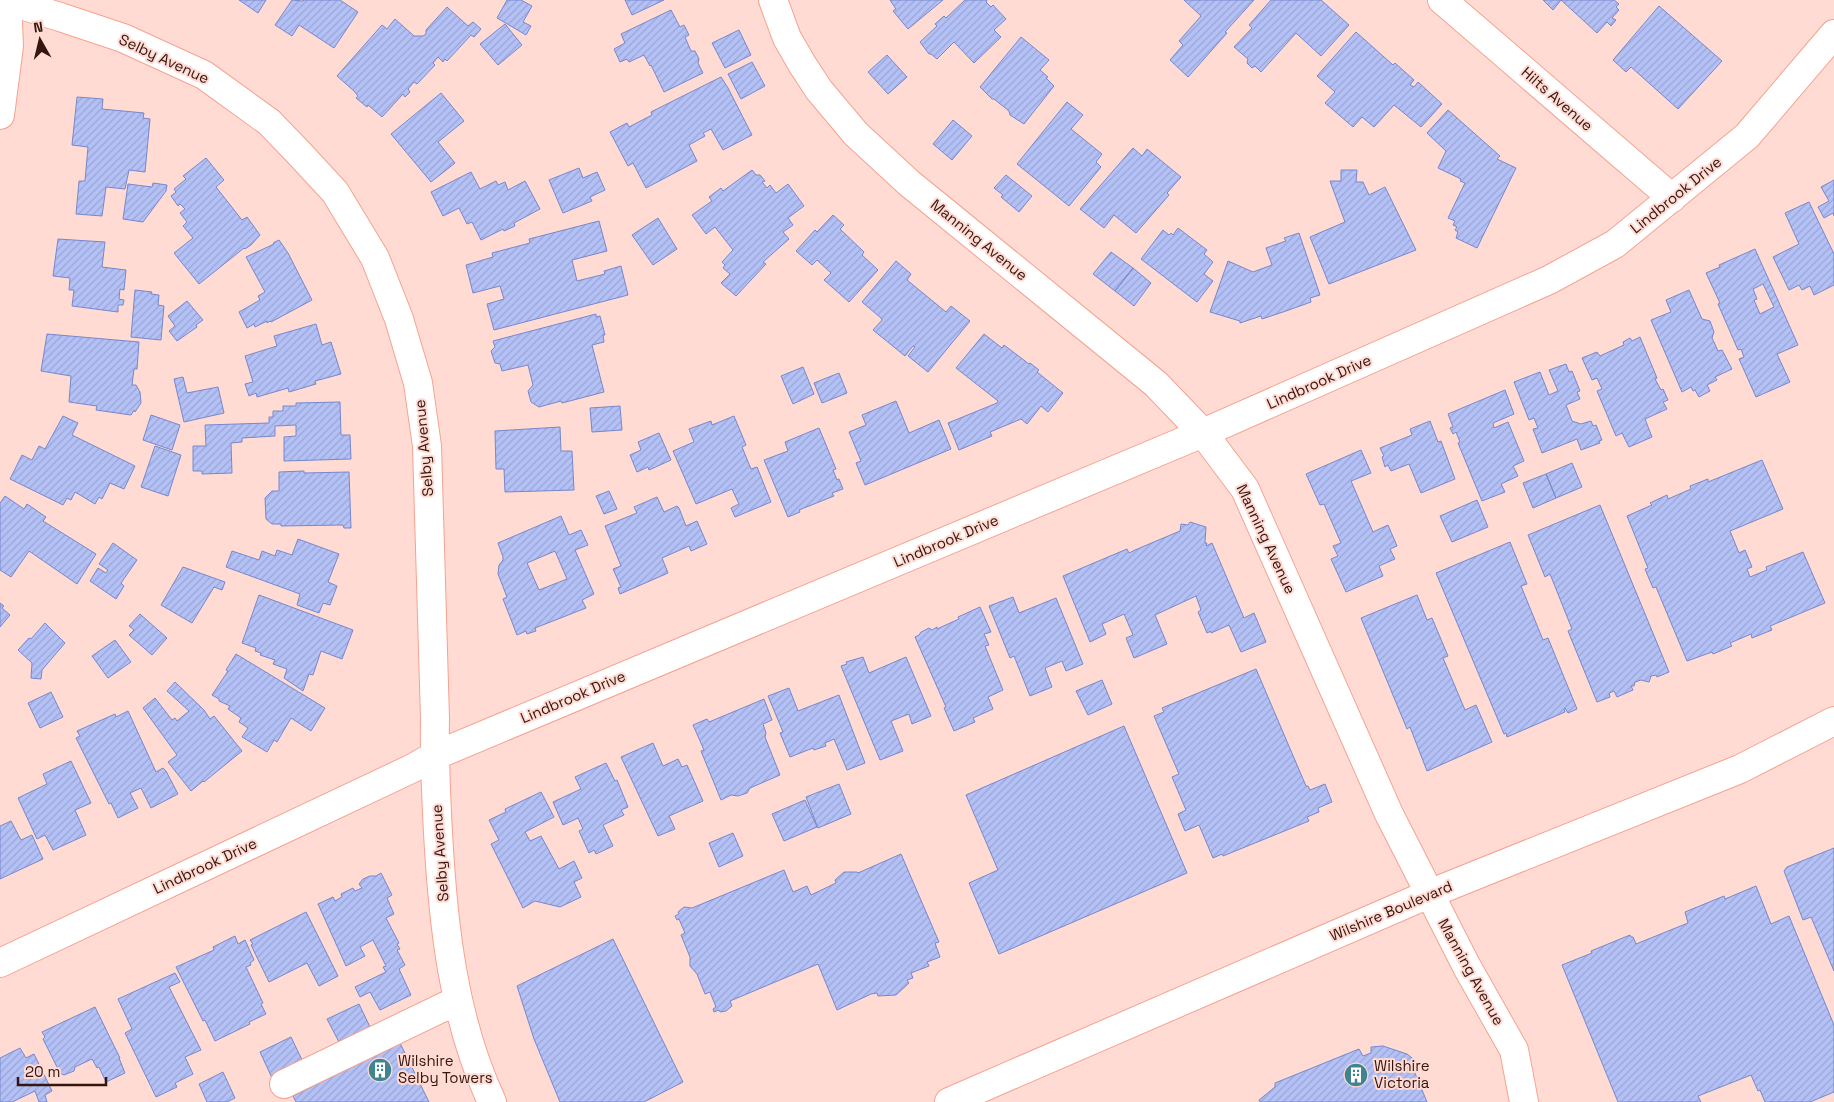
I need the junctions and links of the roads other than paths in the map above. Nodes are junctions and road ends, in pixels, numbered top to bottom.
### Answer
1 (773, 0) edge
2 (1442, 0) edge
3 (8, 1) edge
4 (1834, 34) edge
5 (0, 115) edge
6 (1672, 198) junction
7 (1203, 434) junction
8 (1834, 721) edge
9 (434, 756) junction
10 (1429, 894) junction
11 (0, 963) edge
12 (458, 1000) junction
13 (284, 1084) dead end
14 (492, 1102) edge
15 (949, 1102) edge
16 (1524, 1102) edge

1 - 7 street, Manning Avenue
2 - 6 street, Hilts Avenue
3 - 5 street
3 - 9 street, Selby Avenue
4 - 6 street, Lindbrook Drive
6 - 7 street, Lindbrook Drive
7 - 9 street, Lindbrook Drive
7 - 10 street, Manning Avenue
8 - 10 street, Wilshire Boulevard
9 - 11 street, Lindbrook Drive
9 - 12 street, Selby Avenue
10 - 15 street, Wilshire Boulevard
10 - 16 street, Manning Avenue
12 - 13 street
12 - 14 street, Selby Avenue

